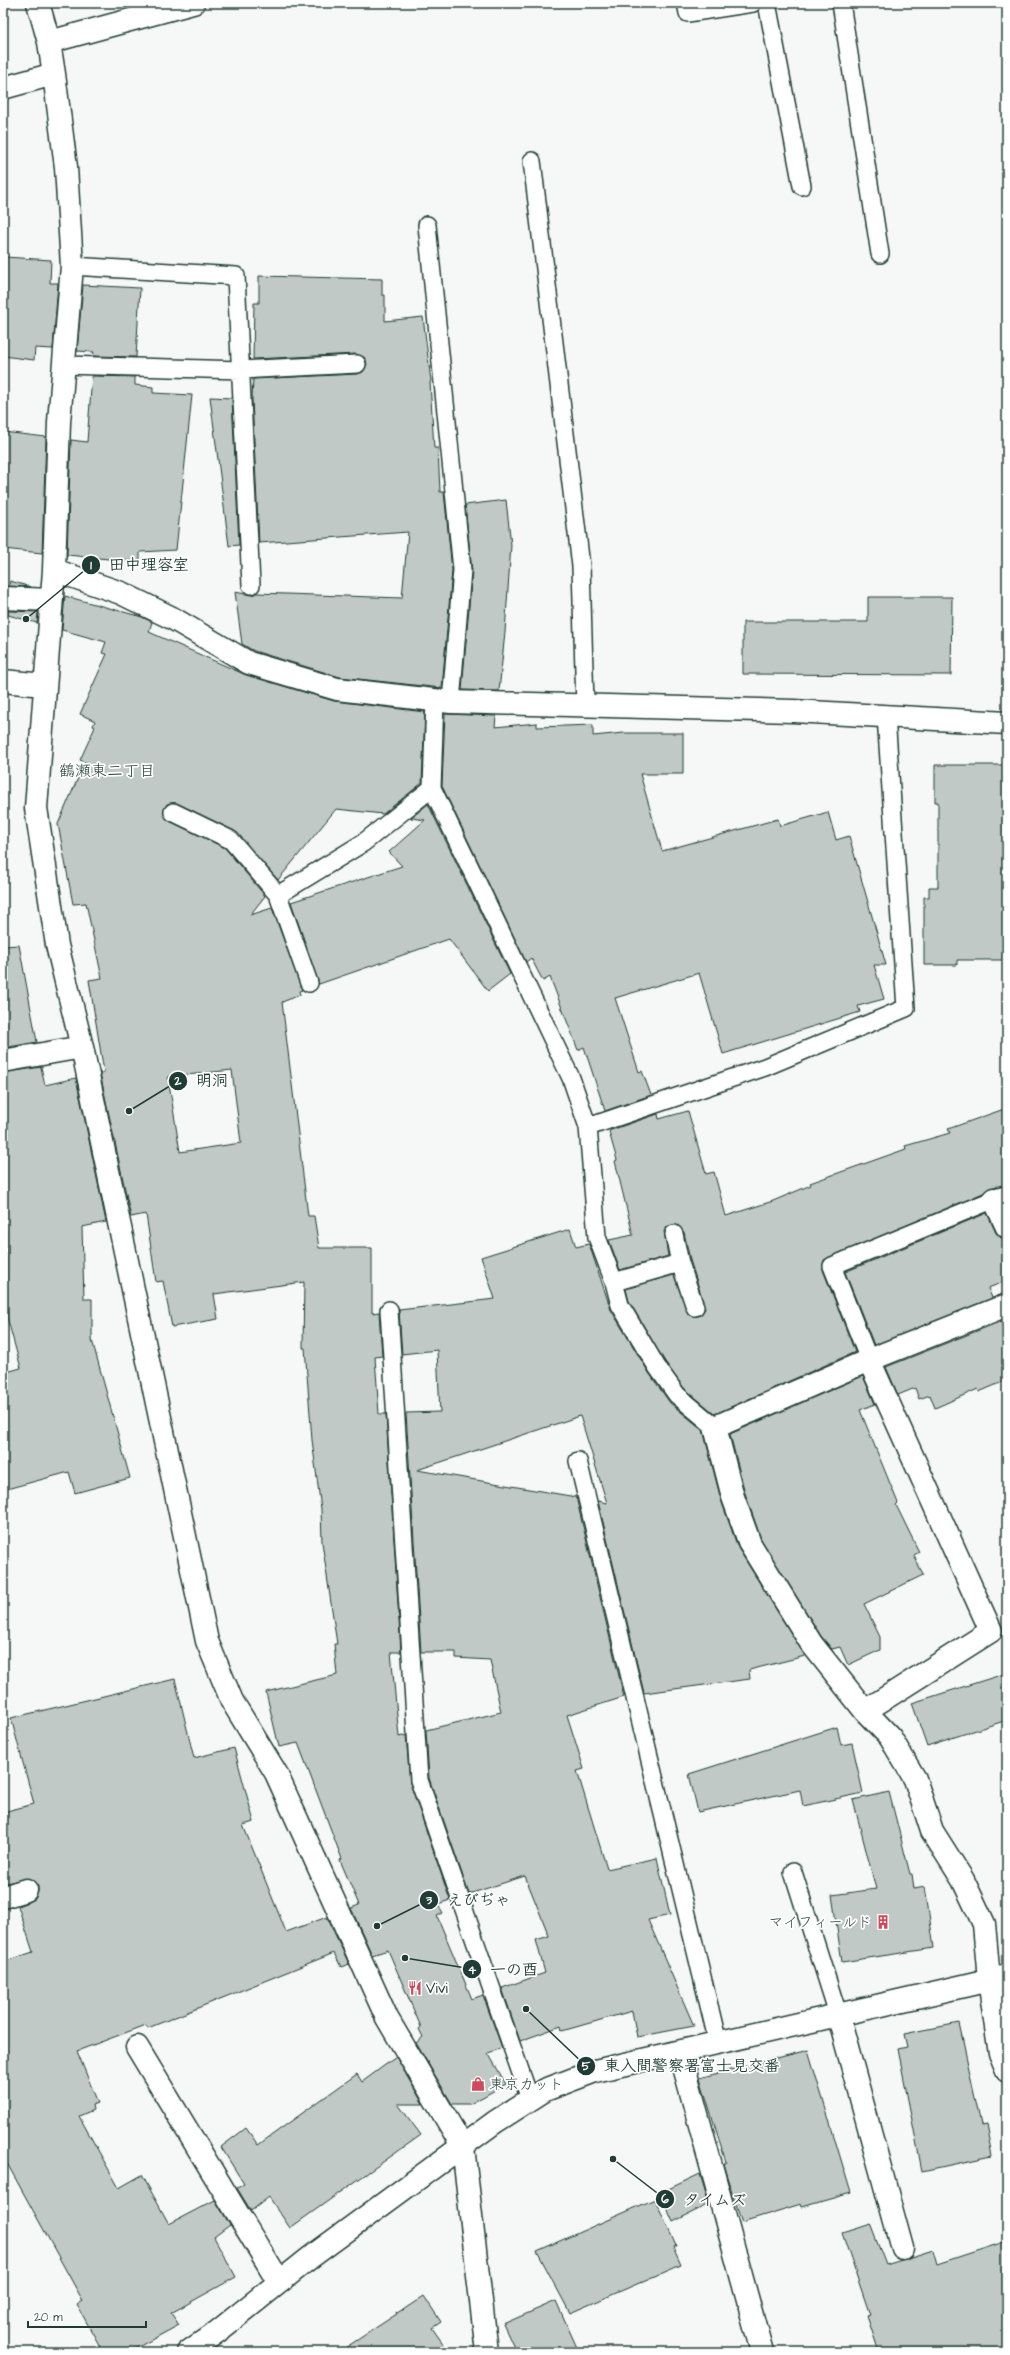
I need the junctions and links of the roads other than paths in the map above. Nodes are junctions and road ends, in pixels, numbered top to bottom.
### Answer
1 (38, 3) edge
2 (193, 3) edge
3 (686, 3) edge
4 (753, 3) edge
5 (766, 3) edge
6 (841, 3) edge
7 (49, 42) junction
8 (54, 74) junction
9 (3, 88) edge
10 (532, 160) dead end
11 (802, 186) dead end
12 (427, 225) dead end
13 (880, 254) dead end
14 (72, 266) junction
15 (357, 364) dead end
16 (63, 365) junction
17 (241, 370) junction
18 (54, 570) junction
19 (251, 585) dead end
20 (3, 598) edge
21 (51, 600) junction
22 (3, 681) edge
23 (44, 686) junction
24 (443, 701) junction
25 (585, 706) junction
26 (886, 716) junction
27 (1007, 723) edge
28 (432, 788) junction
29 (173, 812) dead end
30 (278, 895) junction
31 (309, 983) dead end
32 (82, 1047) junction
33 (3, 1061) edge
34 (588, 1127) junction
35 (1001, 1197) edge
36 (1007, 1227) edge
37 (674, 1234) dead end
38 (680, 1263) junction
39 (614, 1282) junction
40 (1007, 1305) edge
41 (695, 1307) dead end
42 (389, 1310) dead end
43 (869, 1360) junction
44 (715, 1427) junction
45 (578, 1461) dead end
46 (865, 1711) junction
47 (793, 1872) dead end
48 (26, 1890) dead end
49 (3, 1897) edge
50 (998, 1978) edge
51 (838, 2014) junction
52 (718, 2043) junction
53 (137, 2047) dead end
54 (680, 2052) junction
55 (1007, 2071) edge
56 (530, 2099) junction
57 (463, 2146) junction
58 (902, 2248) dead end
59 (279, 2282) junction
60 (188, 2352) edge
61 (487, 2352) edge
62 (762, 2352) edge

1 - 7 street
2 - 7 street
3 - 4 lane
5 - 11 lane
6 - 13 lane
7 - 8 street
8 - 9 street
8 - 14 street
10 - 25 lane
12 - 24 lane
14 - 16 street
14 - 17 lane
15 - 17 lane
16 - 17 lane
16 - 18 street
17 - 19 lane
18 - 21 street
18 - 24 street
20 - 21 street
21 - 23 street
22 - 23 street
23 - 32 street
24 - 25 street
24 - 28 lane
25 - 26 street
26 - 27 street
26 - 34 lane
28 - 30 lane
28 - 34 lane
29 - 30 lane
30 - 31 lane
32 - 33 street
32 - 57 street
34 - 39 lane
35 - 36 street
35 - 43 lane
37 - 38 lane
38 - 39 lane
38 - 41 lane
39 - 44 lane
40 - 43 street
42 - 56 lane
43 - 44 street
43 - 46 street
44 - 46 street
45 - 52 lane
46 - 50 street
47 - 51 lane
48 - 49 street
50 - 51 street
50 - 55 street
51 - 52 street
51 - 58 street
52 - 54 street
53 - 59 street
54 - 56 street
54 - 62 street
56 - 57 street
57 - 59 street
57 - 61 street
59 - 60 street

